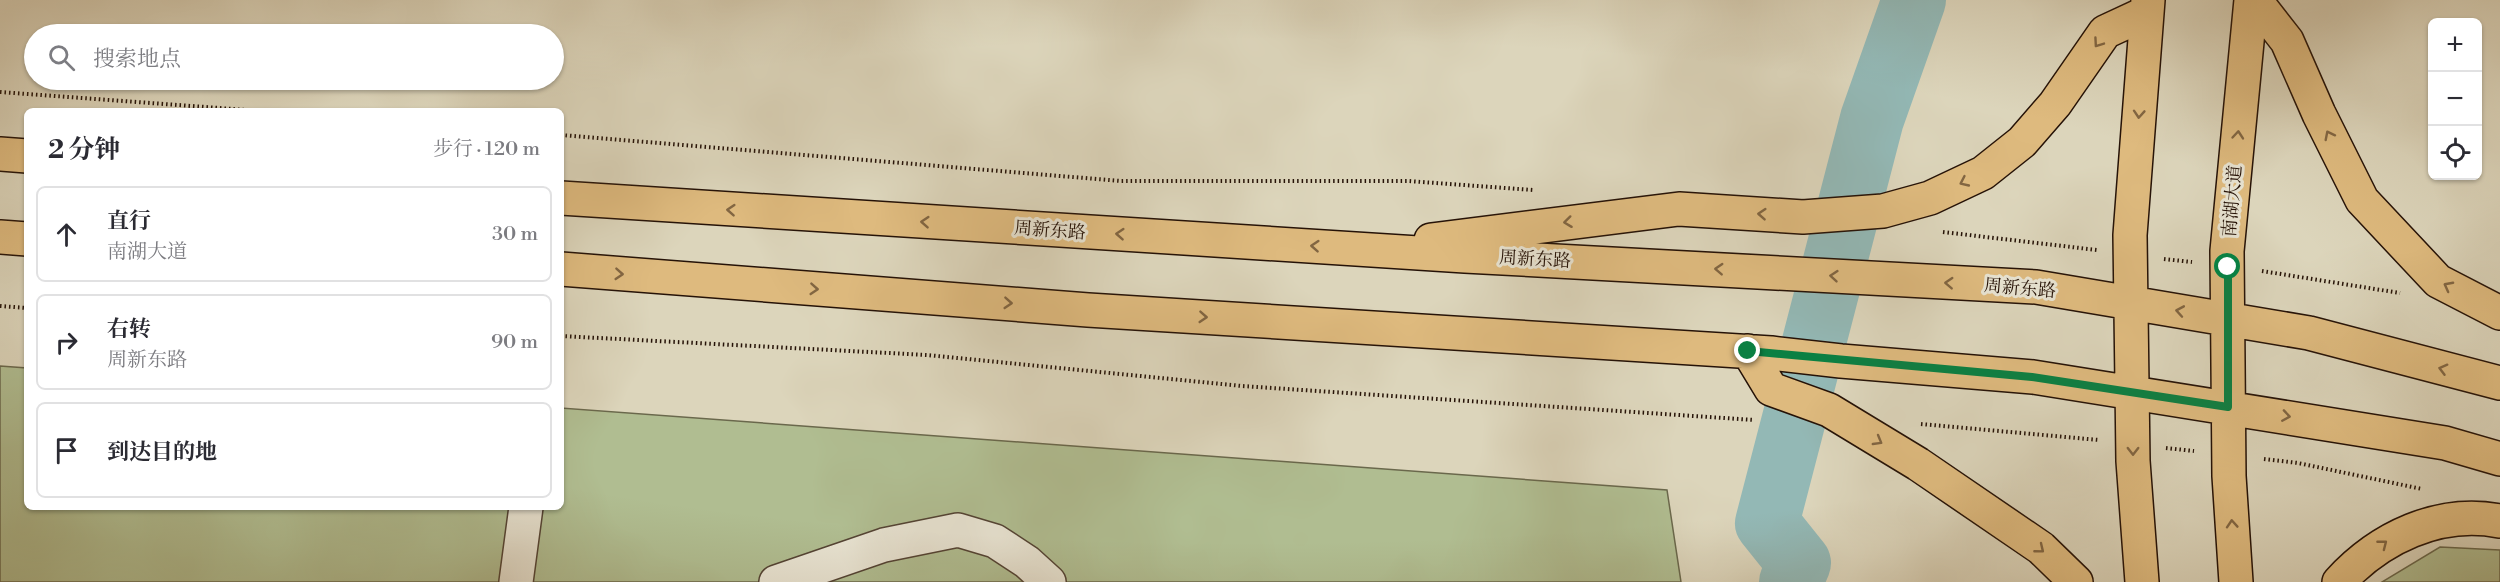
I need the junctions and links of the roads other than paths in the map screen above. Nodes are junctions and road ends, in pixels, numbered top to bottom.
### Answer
1 (2253, 0) edge
2 (2147, 7) edge
3 (0, 154) edge
4 (24, 156) edge
5 (564, 198) edge
6 (0, 237) edge
7 (24, 238) edge
8 (1373, 250) junction
9 (564, 270) edge
10 (2132, 302) junction
11 (2500, 313) edge
12 (2229, 319) junction
13 (1760, 352) junction
14 (2500, 383) edge
15 (2133, 392) junction
16 (2228, 407) junction
17 (2500, 459) edge
18 (526, 510) edge
19 (2500, 521) edge
20 (516, 582) edge
21 (776, 582) edge
22 (1049, 582) edge
23 (2076, 582) edge
24 (2142, 582) edge
25 (2236, 582) edge
26 (2339, 582) edge

11 -> 1 main road
12 -> 1 main road, 南湖大道
2 -> 8 main road
2 -> 10 main road
3 - 4 main road
8 -> 5 main road, 周新东路
6 - 7 main road
10 -> 8 main road, 周新东路
9 -> 13 main road
12 -> 10 main road, 周新东路
10 - 15 main road
14 -> 12 main road, 周新东路
12 - 16 main road, 南湖大道
13 - 15 main road
13 -> 23 main road
15 - 16 main road
15 -> 24 main road
16 -> 17 main road
25 -> 16 main road, 南湖大道
18 - 20 lane
26 -> 19 main road
21 - 22 lane

